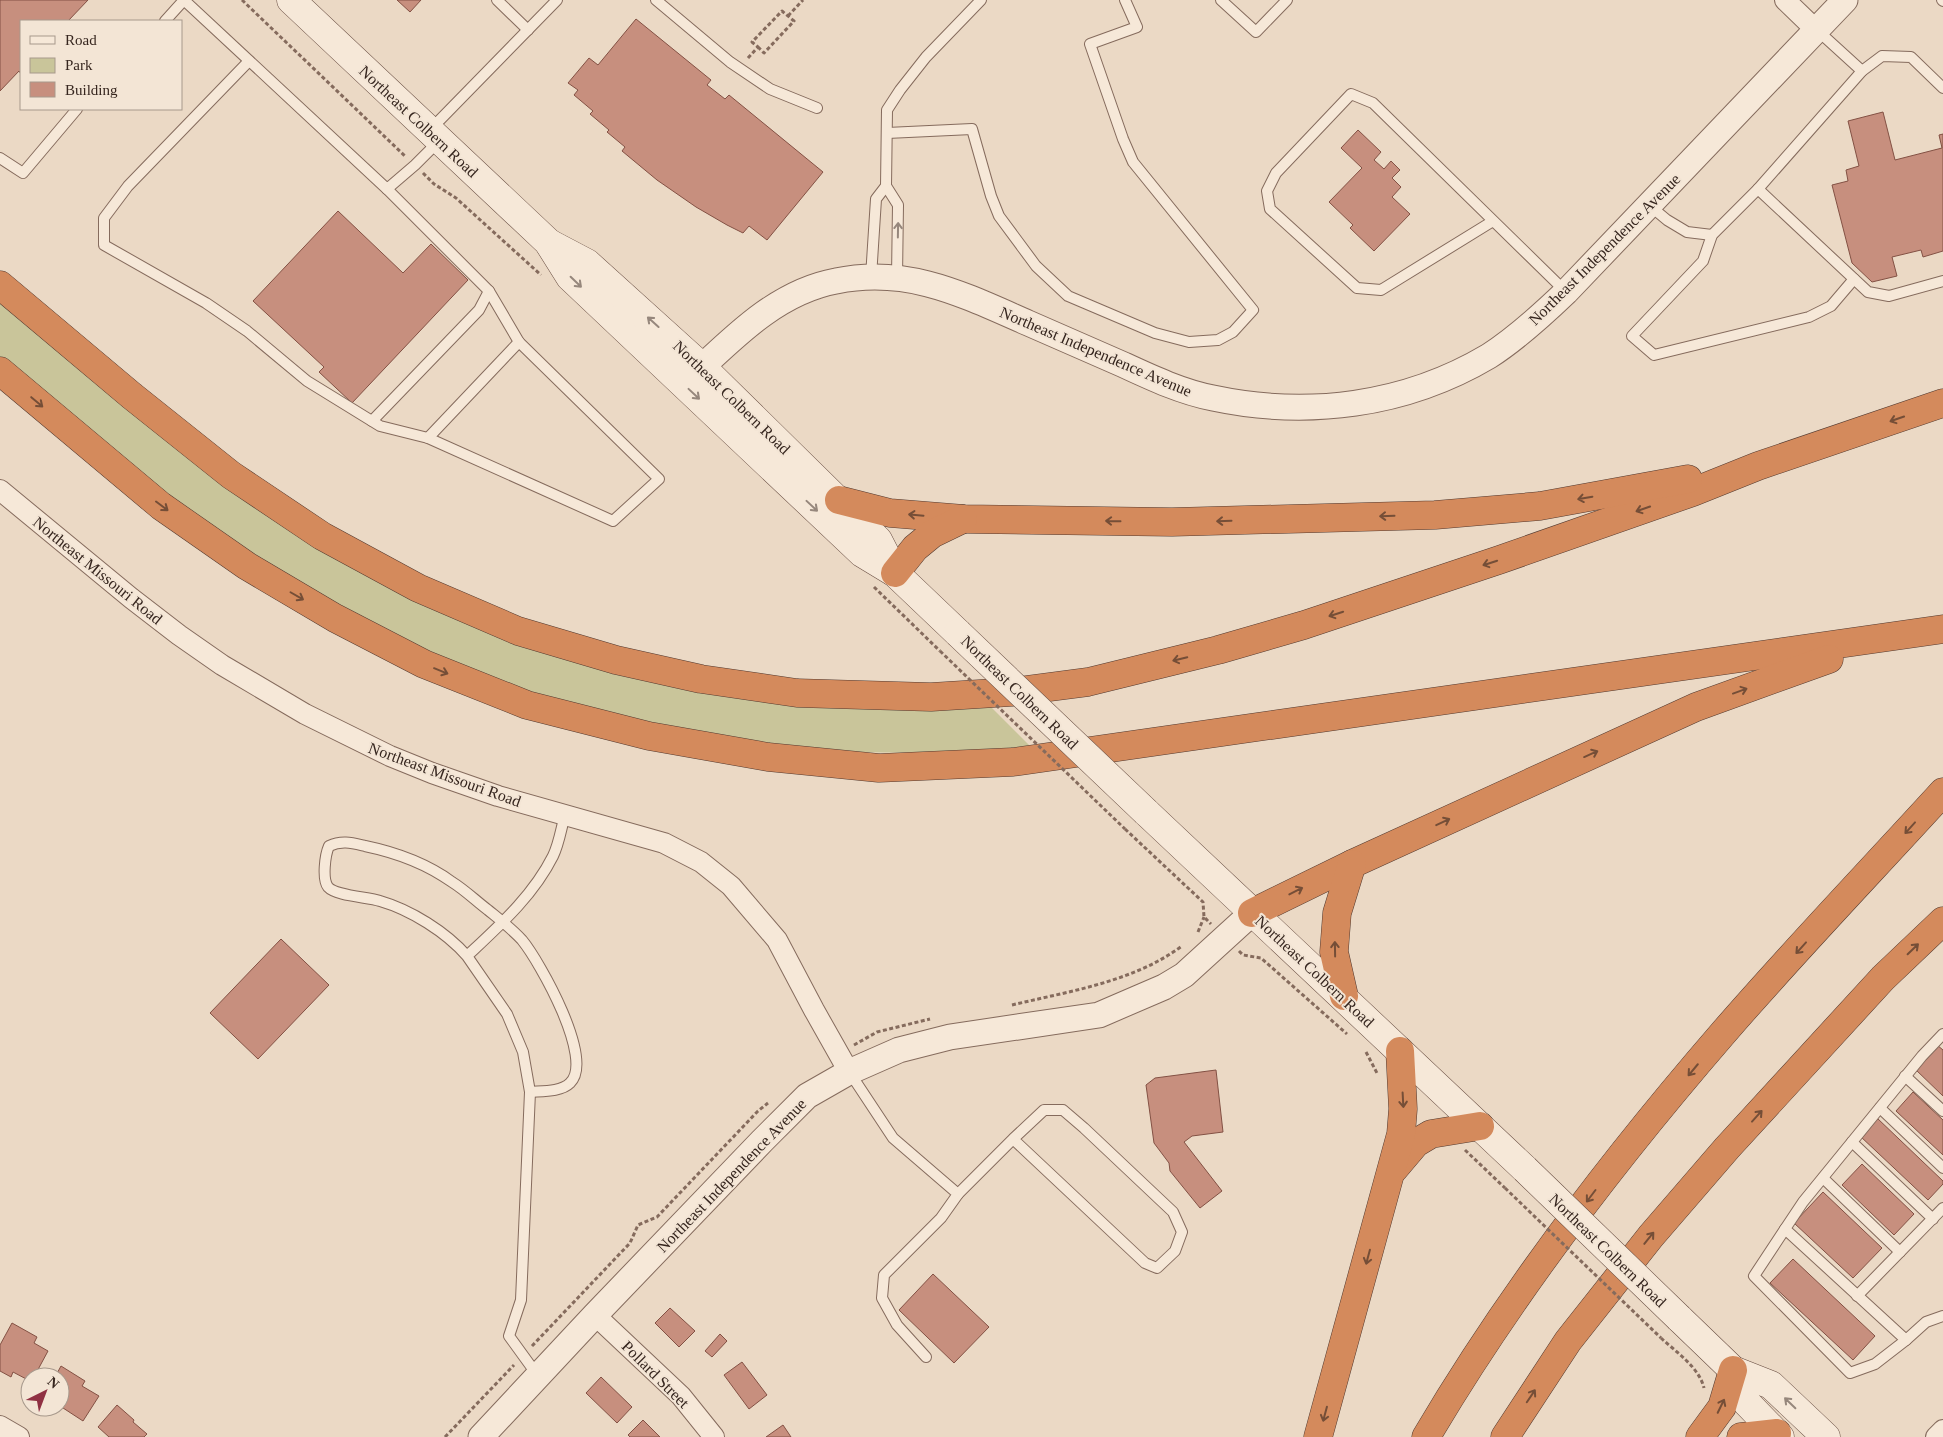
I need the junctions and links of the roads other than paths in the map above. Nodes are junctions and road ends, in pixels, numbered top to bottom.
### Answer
1 (291, 0) edge
2 (496, 0) edge
3 (557, 0) edge
4 (656, 0) edge
5 (981, 0) edge
6 (1124, 0) edge
7 (1221, 0) edge
8 (1287, 0) edge
9 (1785, 0) edge
10 (1845, 0) edge
11 (166, 20) edge
12 (528, 30) junction
13 (1816, 30) junction
14 (249, 61) junction
15 (1862, 71) junction
16 (1943, 88) edge
17 (817, 108) dead end
18 (76, 110) edge
19 (887, 133) junction
20 (434, 136) junction
21 (0, 158) edge
22 (886, 186) junction
23 (386, 189) junction
24 (1758, 190) junction
25 (1649, 205) junction
26 (1493, 221) junction
27 (1712, 235) junction
28 (548, 242) junction
29 (871, 277) junction
30 (897, 277) junction
31 (1854, 279) junction
32 (1943, 281) edge
33 (0, 285) edge
34 (489, 291) junction
35 (1566, 292) junction
36 (519, 342) junction
37 (702, 367) junction
38 (0, 370) edge
39 (1943, 403) edge
40 (372, 421) junction
41 (428, 438) junction
42 (1821, 445) junction
43 (0, 490) edge
44 (839, 500) junction
45 (964, 519) junction
46 (895, 573) junction
47 (1943, 629) edge
48 (1943, 792) edge
49 (565, 816) junction
50 (1352, 864) junction
51 (1252, 913) junction
52 (1943, 921) edge
53 (503, 923) junction
54 (467, 956) junction
55 (1344, 996) junction
56 (1943, 1034) edge
57 (1400, 1051) junction
58 (844, 1063) junction
59 (1906, 1076) junction
60 (530, 1092) junction
61 (1880, 1108) junction
62 (1943, 1111) edge
63 (1480, 1126) junction
64 (1013, 1139) junction
65 (1852, 1142) junction
66 (1943, 1168) edge
67 (1391, 1174) junction
68 (1823, 1178) junction
69 (958, 1194) junction
70 (1943, 1208) edge
71 (1933, 1219) junction
72 (1785, 1229) junction
73 (1900, 1252) junction
74 (1858, 1296) junction
75 (595, 1315) junction
76 (1943, 1316) edge
77 (1906, 1340) junction
78 (926, 1357) dead end
79 (1733, 1370) junction
80 (538, 1376) junction
81 (0, 1426) edge
82 (1943, 1430) edge
83 (1779, 1435) edge
84 (19, 1437) edge
85 (481, 1437) edge
86 (714, 1437) edge
87 (1318, 1437) edge
88 (1426, 1437) edge
89 (1504, 1437) edge
90 (1700, 1437) edge
91 (1741, 1437) edge
92 (1826, 1437) edge
93 (1936, 1437) edge

1 - 20 main road, Northeast Colbern Road
2 - 12 lane
3 - 12 lane
4 - 17 lane
5 - 19 lane
6 - 19 lane
7 - 8 lane
9 - 13 street
10 - 13 street, Northeast Independence Avenue
11 - 14 lane
12 - 20 lane
13 - 15 lane
13 - 25 street, Northeast Independence Avenue
14 - 23 lane
14 - 40 lane
15 - 16 lane
15 - 24 lane
18 - 21 lane
19 - 22 lane
20 - 23 lane
20 - 28 main road, Northeast Colbern Road
22 - 29 lane
30 -> 22 lane
23 - 34 lane
24 - 27 lane
24 - 31 lane
25 - 27 lane
25 - 35 street, Northeast Independence Avenue
26 - 26 lane
26 - 35 lane
27 - 31 lane
37 -> 28 main road, Northeast Colbern Road
28 -> 46 main road, Northeast Colbern Road
29 - 30 street, Northeast Independence Avenue
29 - 37 street, Northeast Independence Avenue
30 - 35 street, Northeast Independence Avenue
31 - 32 lane
42 -> 33 highway
34 - 36 lane
34 - 40 lane
36 - 41 lane
36 - 41 lane
37 - 44 main road, Northeast Colbern Road
38 -> 47 highway
39 -> 42 highway
40 - 41 lane
42 -> 45 highway
43 - 49 street, Northeast Missouri Road
45 -> 44 highway
44 - 46 main road, Northeast Colbern Road
45 - 46 highway
46 - 51 main road, Northeast Colbern Road, bridge
50 -> 47 highway
48 -> 88 highway
49 - 53 lane
49 - 58 street, Northeast Missouri Road
51 -> 50 highway
55 -> 50 highway
51 - 55 main road, Northeast Colbern Road
51 - 58 street, Northeast Independence Avenue
89 -> 52 highway
53 - 54 lane
53 - 54 lane
53 - 60 lane
54 - 60 lane
55 - 57 main road, Northeast Colbern Road
56 - 59 lane
57 - 63 main road, Northeast Colbern Road
57 -> 67 highway
58 - 69 lane
58 - 75 street, Northeast Independence Avenue
59 - 61 lane
59 - 62 lane
60 - 80 lane
61 - 65 lane
61 - 66 lane
63 - 67 highway
63 - 79 main road, Northeast Colbern Road, bridge
64 - 64 lane
64 - 69 lane
65 - 68 lane
65 - 71 lane
67 -> 87 highway
68 - 72 lane
68 - 73 lane
69 - 78 lane
70 - 71 lane
71 - 73 lane
72 - 74 lane
72 - 77 lane
73 - 74 lane
74 - 77 lane
75 - 80 street, Northeast Independence Avenue
75 - 86 street, Pollard Street
76 - 77 lane
79 - 83 main road, Northeast Colbern Road
90 -> 79 highway
92 -> 79 main road, Northeast Colbern Road
80 - 85 street, Northeast Independence Avenue
81 - 84 street
82 - 93 street
83 - 91 highway

